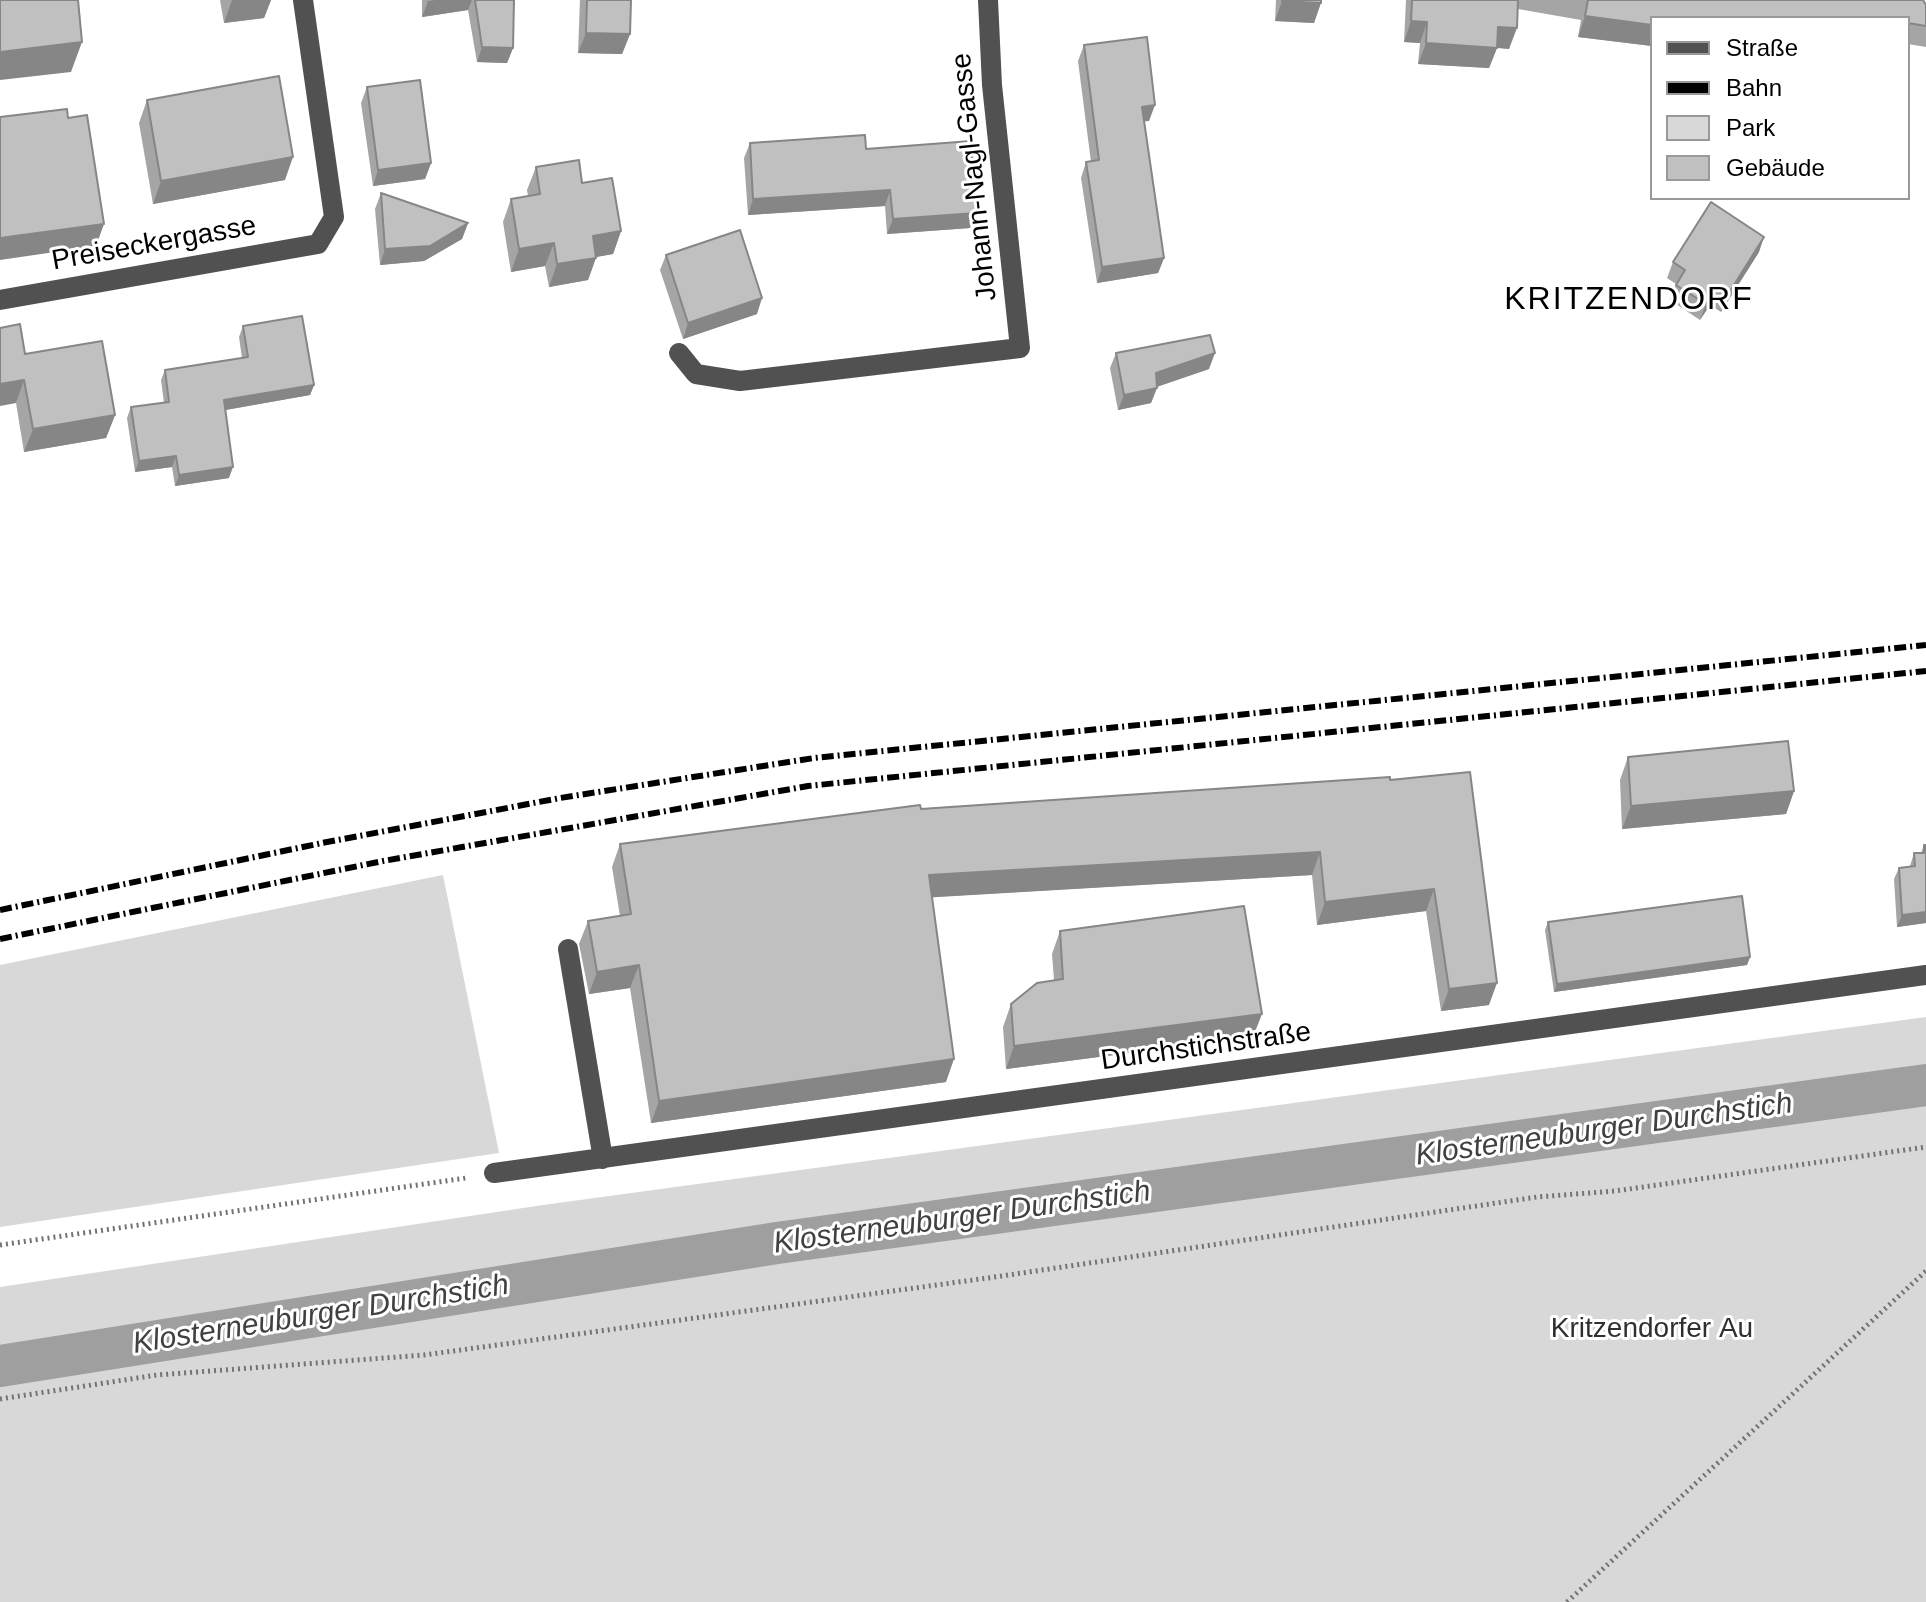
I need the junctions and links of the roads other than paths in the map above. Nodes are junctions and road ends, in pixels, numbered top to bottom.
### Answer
1 (303, 0) edge
2 (988, 0) edge
3 (0, 300) edge
4 (679, 353) dead end
5 (568, 949) dead end
6 (1926, 975) edge
7 (603, 1159) junction
8 (494, 1173) road end

1 - 3 street, Preiseckergasse
2 - 4 street, Johann-Nagl-Gasse
5 - 7 street
6 - 7 street, Durchstichstraße
7 - 8 street, Durchstichstraße

